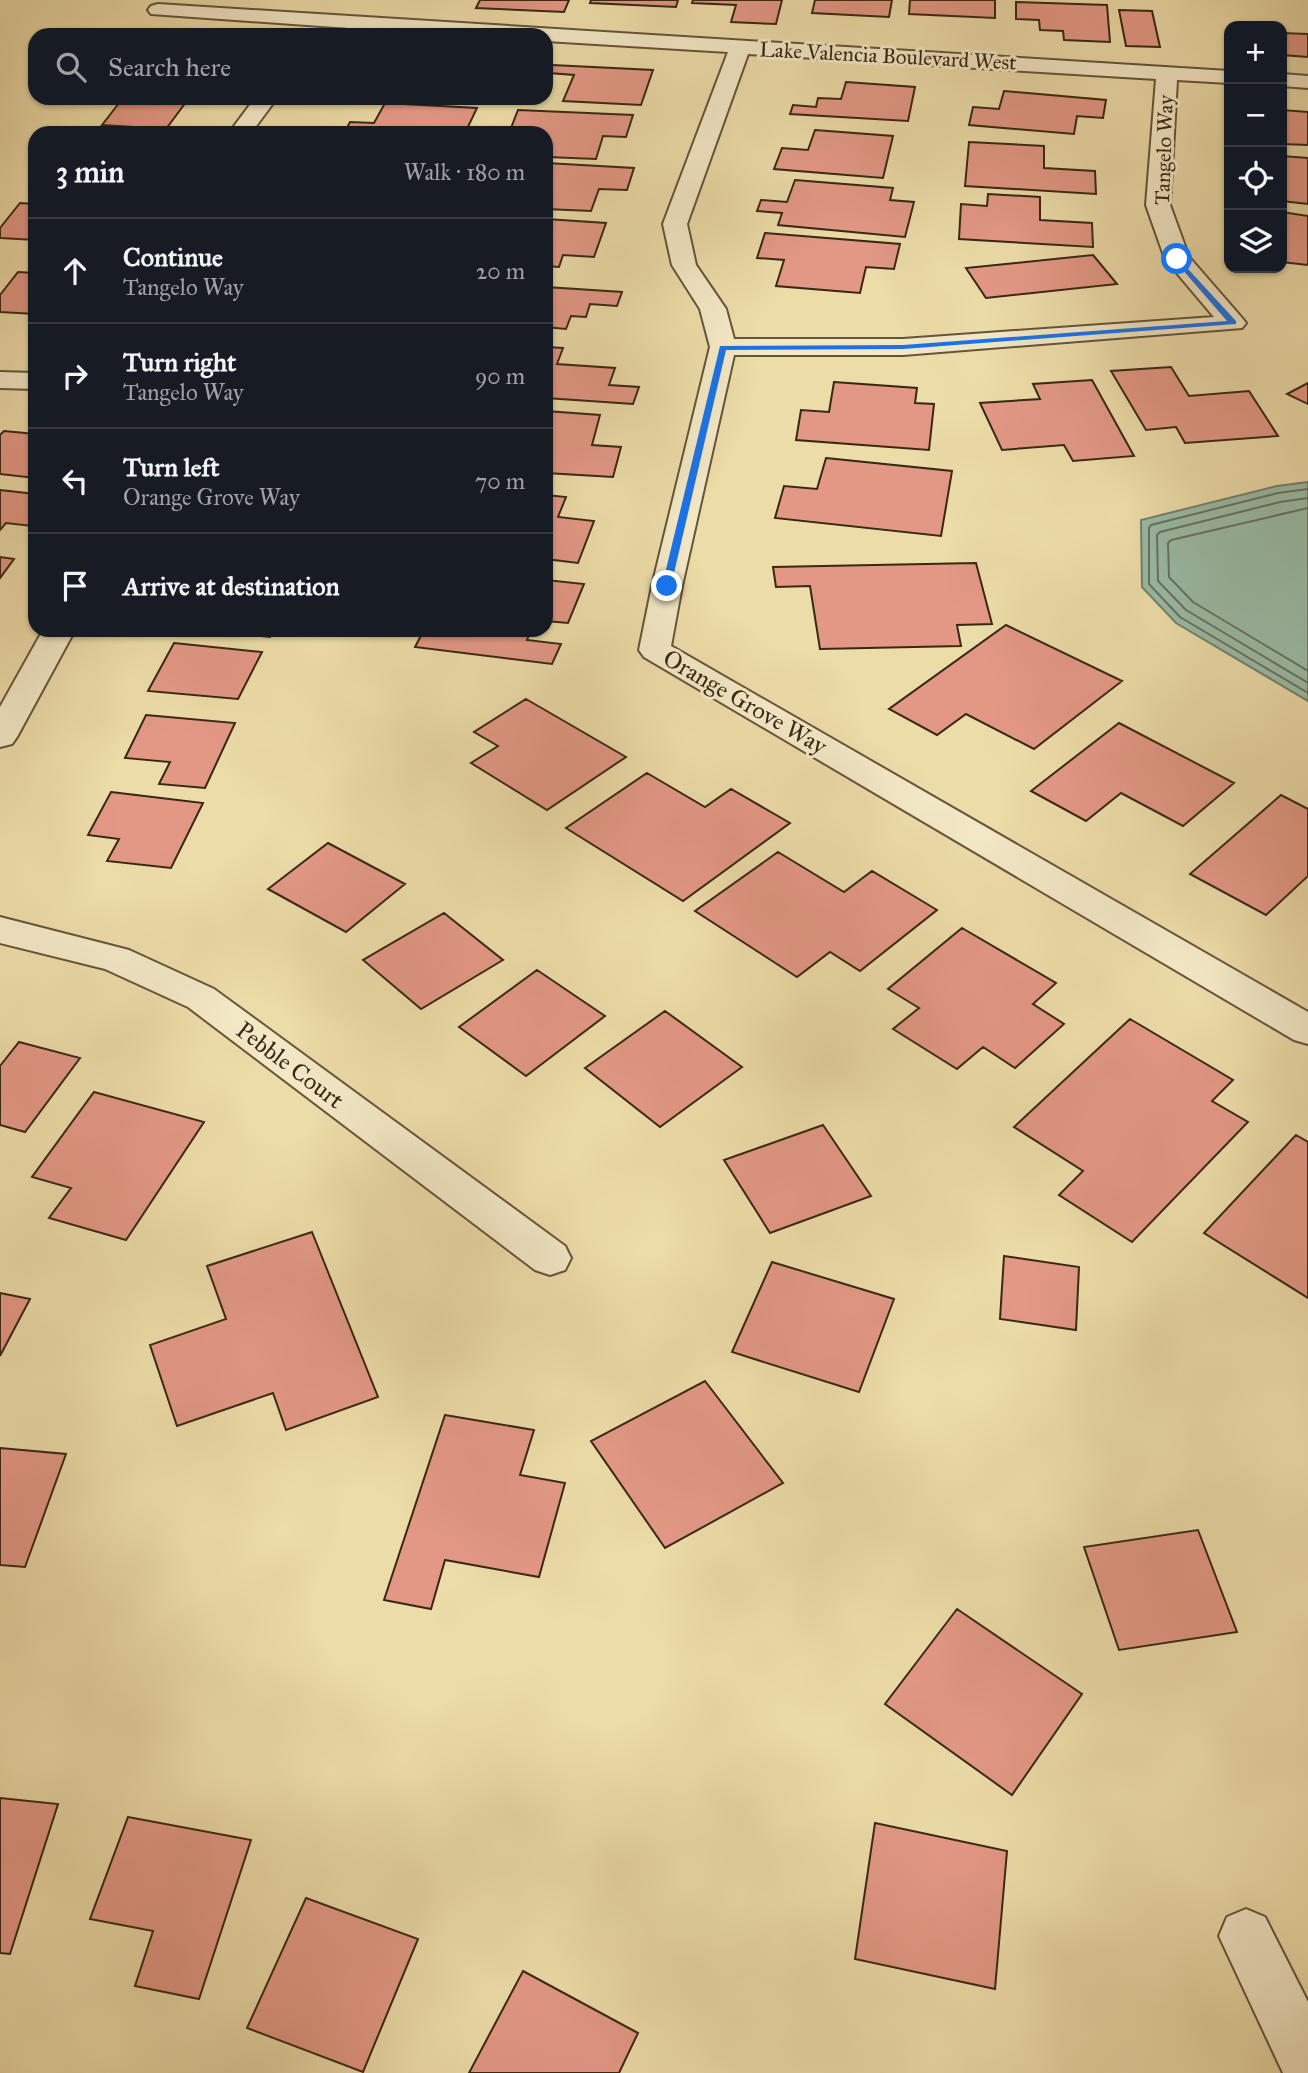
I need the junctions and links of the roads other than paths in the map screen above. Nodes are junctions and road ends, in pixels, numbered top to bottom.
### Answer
1 (158, 10) dead end
2 (317, 28) edge
3 (553, 36) edge
4 (740, 47) junction
5 (1167, 73) junction
6 (1224, 77) edge
7 (1287, 80) edge
8 (1308, 82) edge
9 (261, 105) edge
10 (245, 126) edge
11 (723, 347) junction
12 (0, 380) edge
13 (28, 381) edge
14 (55, 637) edge
15 (0, 737) edge
16 (0, 930) edge
17 (1308, 1030) edge
18 (550, 1258) dead end
19 (1246, 1936) dead end
20 (1308, 2063) edge

1 - 2 street, Lake Valencia Boulevard West
3 - 4 street, Lake Valencia Boulevard West
4 - 5 street, Lake Valencia Boulevard West
4 - 11 street, Orange Grove Way
5 - 6 street, Lake Valencia Boulevard West
5 - 11 street, Tangelo Way
7 - 8 street
9 - 10 street
11 - 17 street, Orange Grove Way
12 - 13 street
14 - 15 street
16 - 18 street, Pebble Court
19 - 20 street

